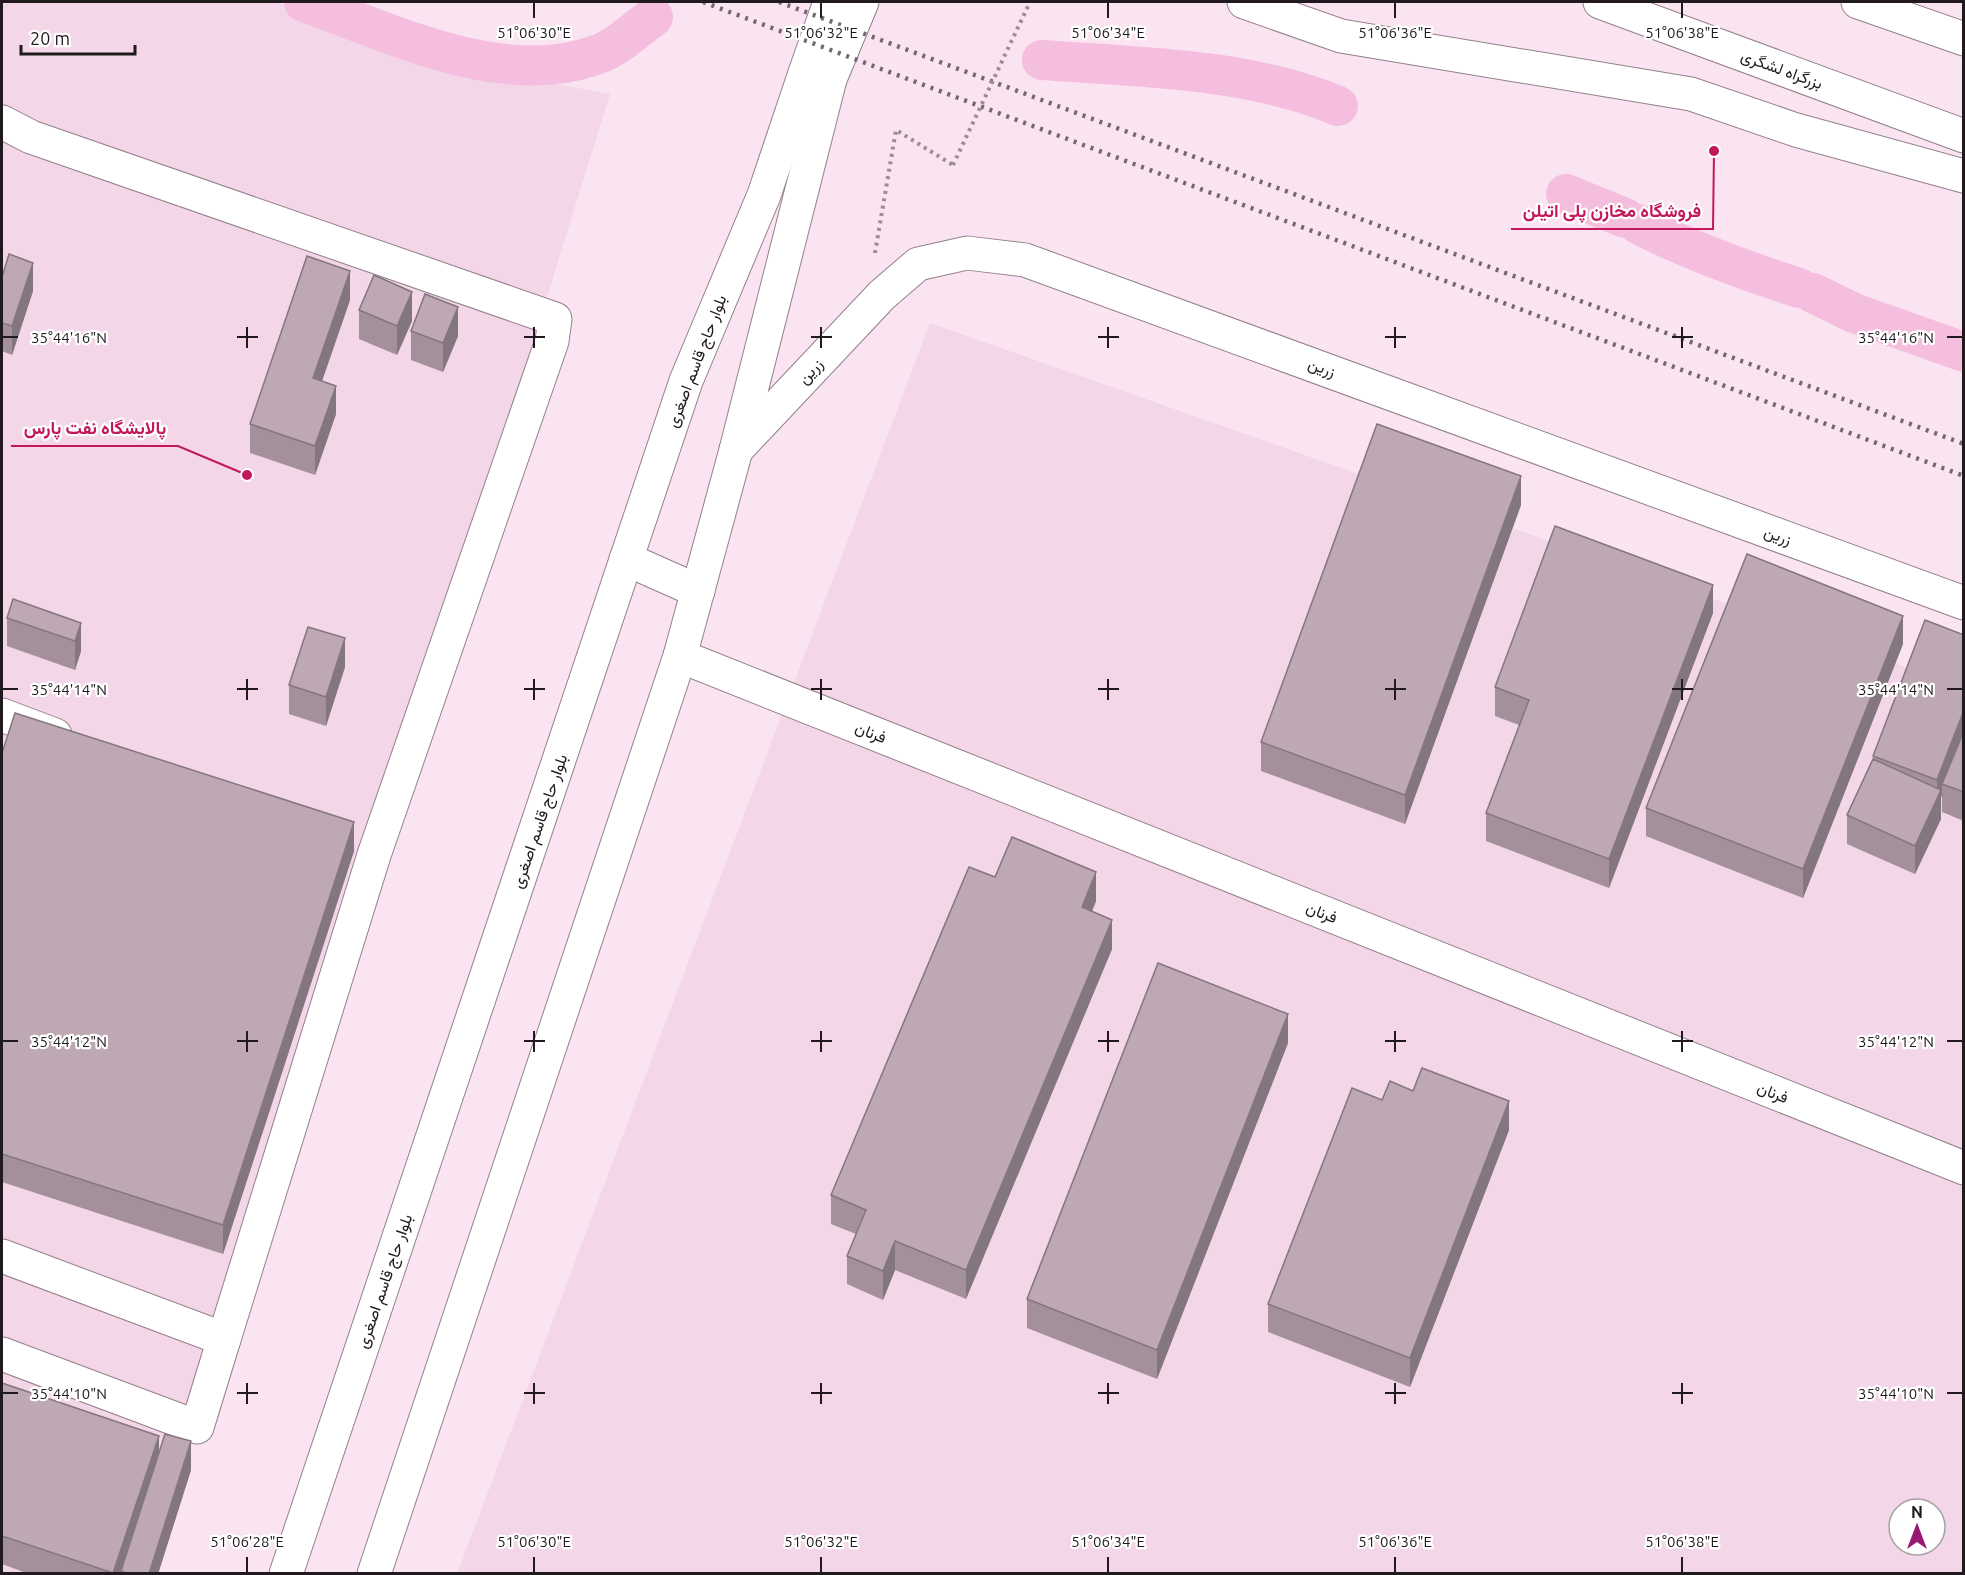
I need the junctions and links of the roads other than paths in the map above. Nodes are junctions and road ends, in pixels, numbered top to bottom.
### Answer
1 (830, 2) edge
2 (862, 2) edge
3 (1244, 2) edge
4 (1600, 2) edge
5 (1858, 2) edge
6 (1964, 39) edge
7 (818, 76) junction
8 (2, 122) edge
9 (1964, 136) edge
10 (1964, 177) edge
11 (736, 450) junction
12 (626, 559) junction
13 (698, 591) junction
14 (1964, 603) edge
15 (680, 656) junction
16 (2, 715) edge
17 (78, 744) edge
18 (341, 842) edge
19 (374, 855) junction
20 (1964, 1168) edge
21 (2, 1256) edge
22 (224, 1340) junction
23 (2, 1354) edge
24 (286, 1574) edge
25 (374, 1574) edge

1 - 7 main road
2 - 7 main road
3 - 10 main road
4 - 9 main road, بزرگراه لشگری
5 - 6 main road
7 - 11 main road
7 - 12 main road, بلوار حاج قاسم اصغری
8 - 19 main road
11 - 13 main road
11 - 14 main road, زرین
12 - 13 main road
12 - 24 main road, بلوار حاج قاسم اصغری
13 - 15 main road
15 - 20 main road, فرنان
15 - 25 main road
16 - 17 main road
18 - 19 main road
19 - 22 main road
21 - 22 main road
22 - 23 main road

